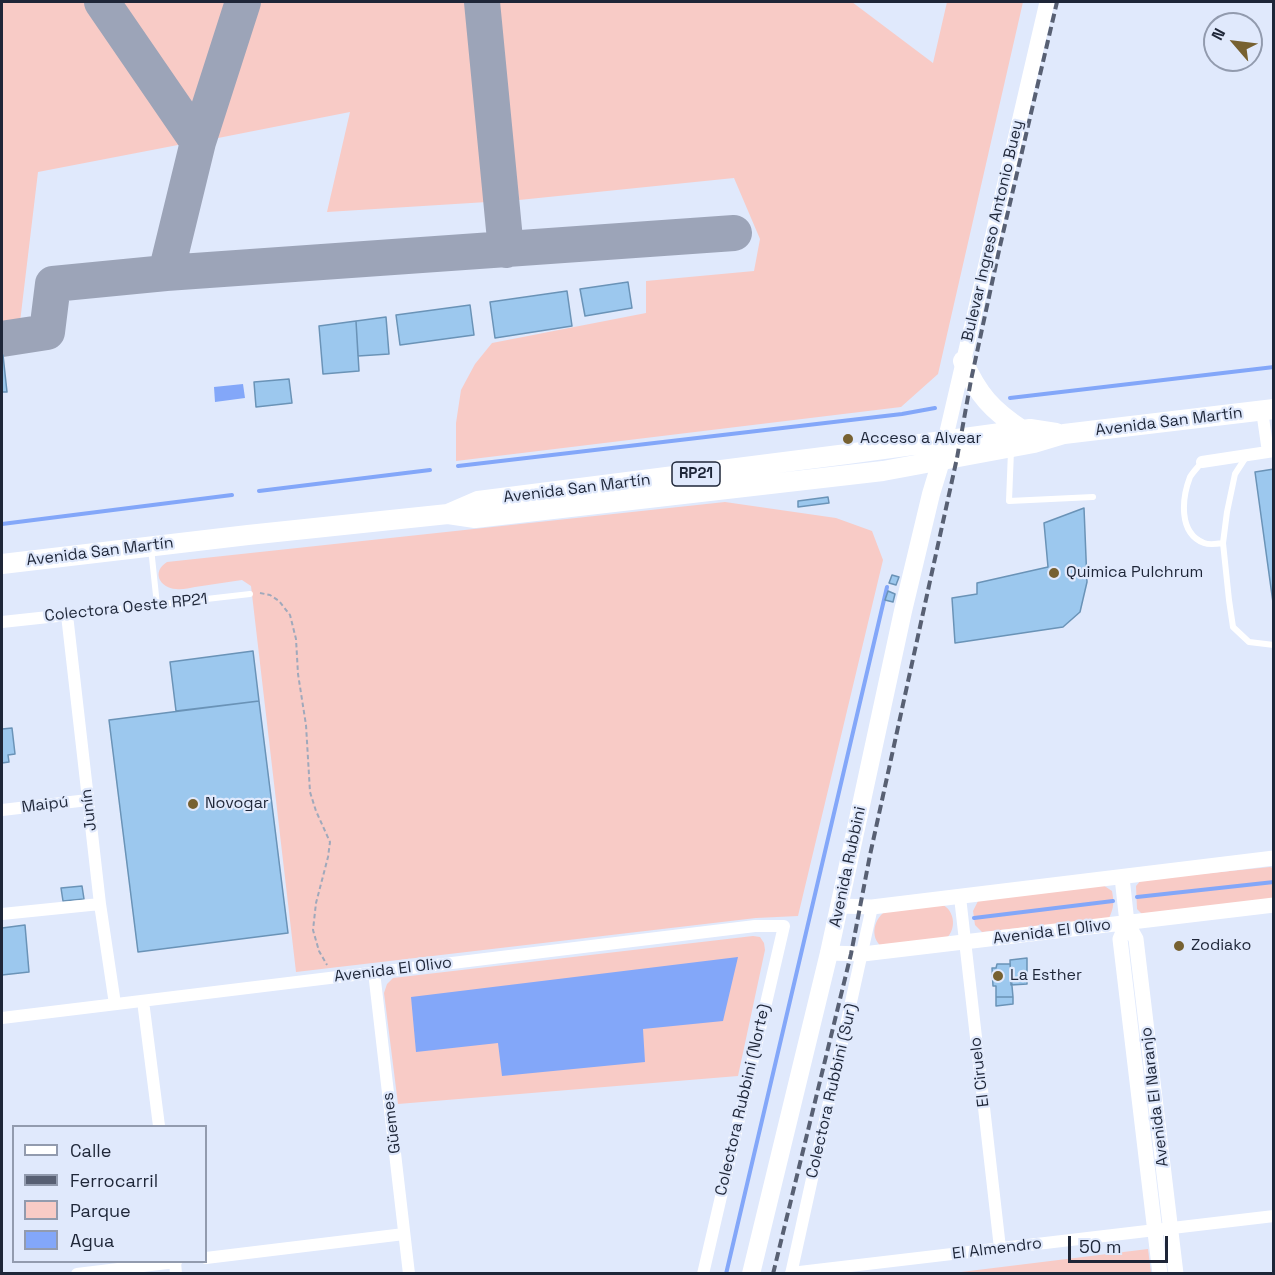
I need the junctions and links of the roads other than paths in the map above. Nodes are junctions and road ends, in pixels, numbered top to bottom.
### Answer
1 (1047, 2) edge
2 (963, 361) junction
3 (1268, 410) edge
4 (1022, 430) junction
5 (1064, 434) junction
6 (945, 441) junction
7 (1011, 448) junction
8 (1271, 451) edge
9 (1248, 454) junction
10 (941, 461) junction
11 (1202, 462) joint
12 (1093, 497) dead end
13 (448, 514) junction
14 (1223, 543) junction
15 (151, 547) junction
16 (2, 564) edge
17 (250, 594) road end
18 (157, 604) junction
19 (67, 615) junction
20 (2, 622) edge
21 (1274, 645) edge
22 (88, 800) junction
23 (2, 810) edge
24 (1274, 858) edge
25 (1122, 876) junction
26 (960, 897) junction
27 (100, 904) junction
28 (1274, 905) edge
29 (840, 906) junction
30 (872, 907) junction
31 (2, 914) edge
32 (1127, 923) junction
33 (784, 926) joint
34 (965, 942) junction
35 (829, 953) junction
36 (863, 954) junction
37 (374, 972) junction
38 (143, 1001) junction
39 (115, 1004) junction
40 (2, 1018) edge
41 (159, 1125) edge
42 (1274, 1216) edge
43 (1163, 1229) junction
44 (404, 1234) junction
45 (1000, 1248) junction
46 (207, 1258) edge
47 (167, 1263) edge
48 (791, 1273) edge
49 (76, 1274) edge
50 (409, 1274) edge
51 (702, 1274) edge
52 (751, 1274) edge
53 (1160, 1274) edge
54 (1176, 1274) edge

1 - 2 street, Bulevar Ingreso Antonio Buey
2 - 4 main road
2 - 6 street, Bulevar Ingreso Antonio Buey
3 - 5 main road, Avenida San Martín / RP21
3 - 8 street
4 - 5 main road, Avenida San Martín / RP21
4 - 6 main road, Avenida San Martín / RP21
5 - 7 main road, Avenida San Martín / RP21
6 - 10 street, Bulevar Ingreso Antonio Buey
6 - 13 main road, Avenida San Martín / RP21
7 - 10 main road, Avenida San Martín / RP21
7 - 12 lane
8 - 9 street
9 - 11 street
9 - 14 lane
10 - 13 main road, Avenida San Martín / RP21
10 - 29 main road, Avenida Rubbini
11 - 14 lane
13 - 15 main road, Avenida San Martín / RP21
14 - 21 lane
15 - 16 main road, Avenida San Martín / RP21
15 - 18 lane
17 - 18 lane, Colectora Oeste RP21
18 - 19 lane, Colectora Oeste RP21
19 - 20 street, Colectora Oeste RP21
19 - 22 street, Junín
22 - 23 street, Maipú
22 - 27 street, Junín
24 - 25 street
25 - 26 street
25 - 32 street, Avenida El Naranjo
26 - 30 street
26 - 34 street, El Ciruelo
27 - 31 street
27 - 39 street, Junín
28 - 32 street, Avenida El Olivo
29 - 30 street
29 - 35 main road, Avenida Rubbini
30 - 36 street, Colectora Rubbini (Sur)
32 - 34 street, Avenida El Olivo
32 - 43 street, Avenida El Naranjo
33 - 37 street, Avenida El Olivo
33 - 51 street, Colectora Rubbini (Norte)
34 - 36 street, Avenida El Olivo
34 - 45 street, El Ciruelo
35 - 36 street, Avenida El Olivo
35 - 52 main road, Avenida Rubbini
36 - 48 street, Colectora Rubbini (Sur)
37 - 38 street, Avenida El Olivo
37 - 44 street, Güemes
38 - 39 street, Avenida El Olivo
38 - 41 street
39 - 40 street, Avenida El Olivo
42 - 43 street, El Almendro
43 - 45 street, El Almendro
43 - 53 street, Avenida El Naranjo
43 - 54 street, Avenida El Naranjo
44 - 46 street
44 - 50 street, Güemes
45 - 48 street, El Almendro
47 - 49 street

